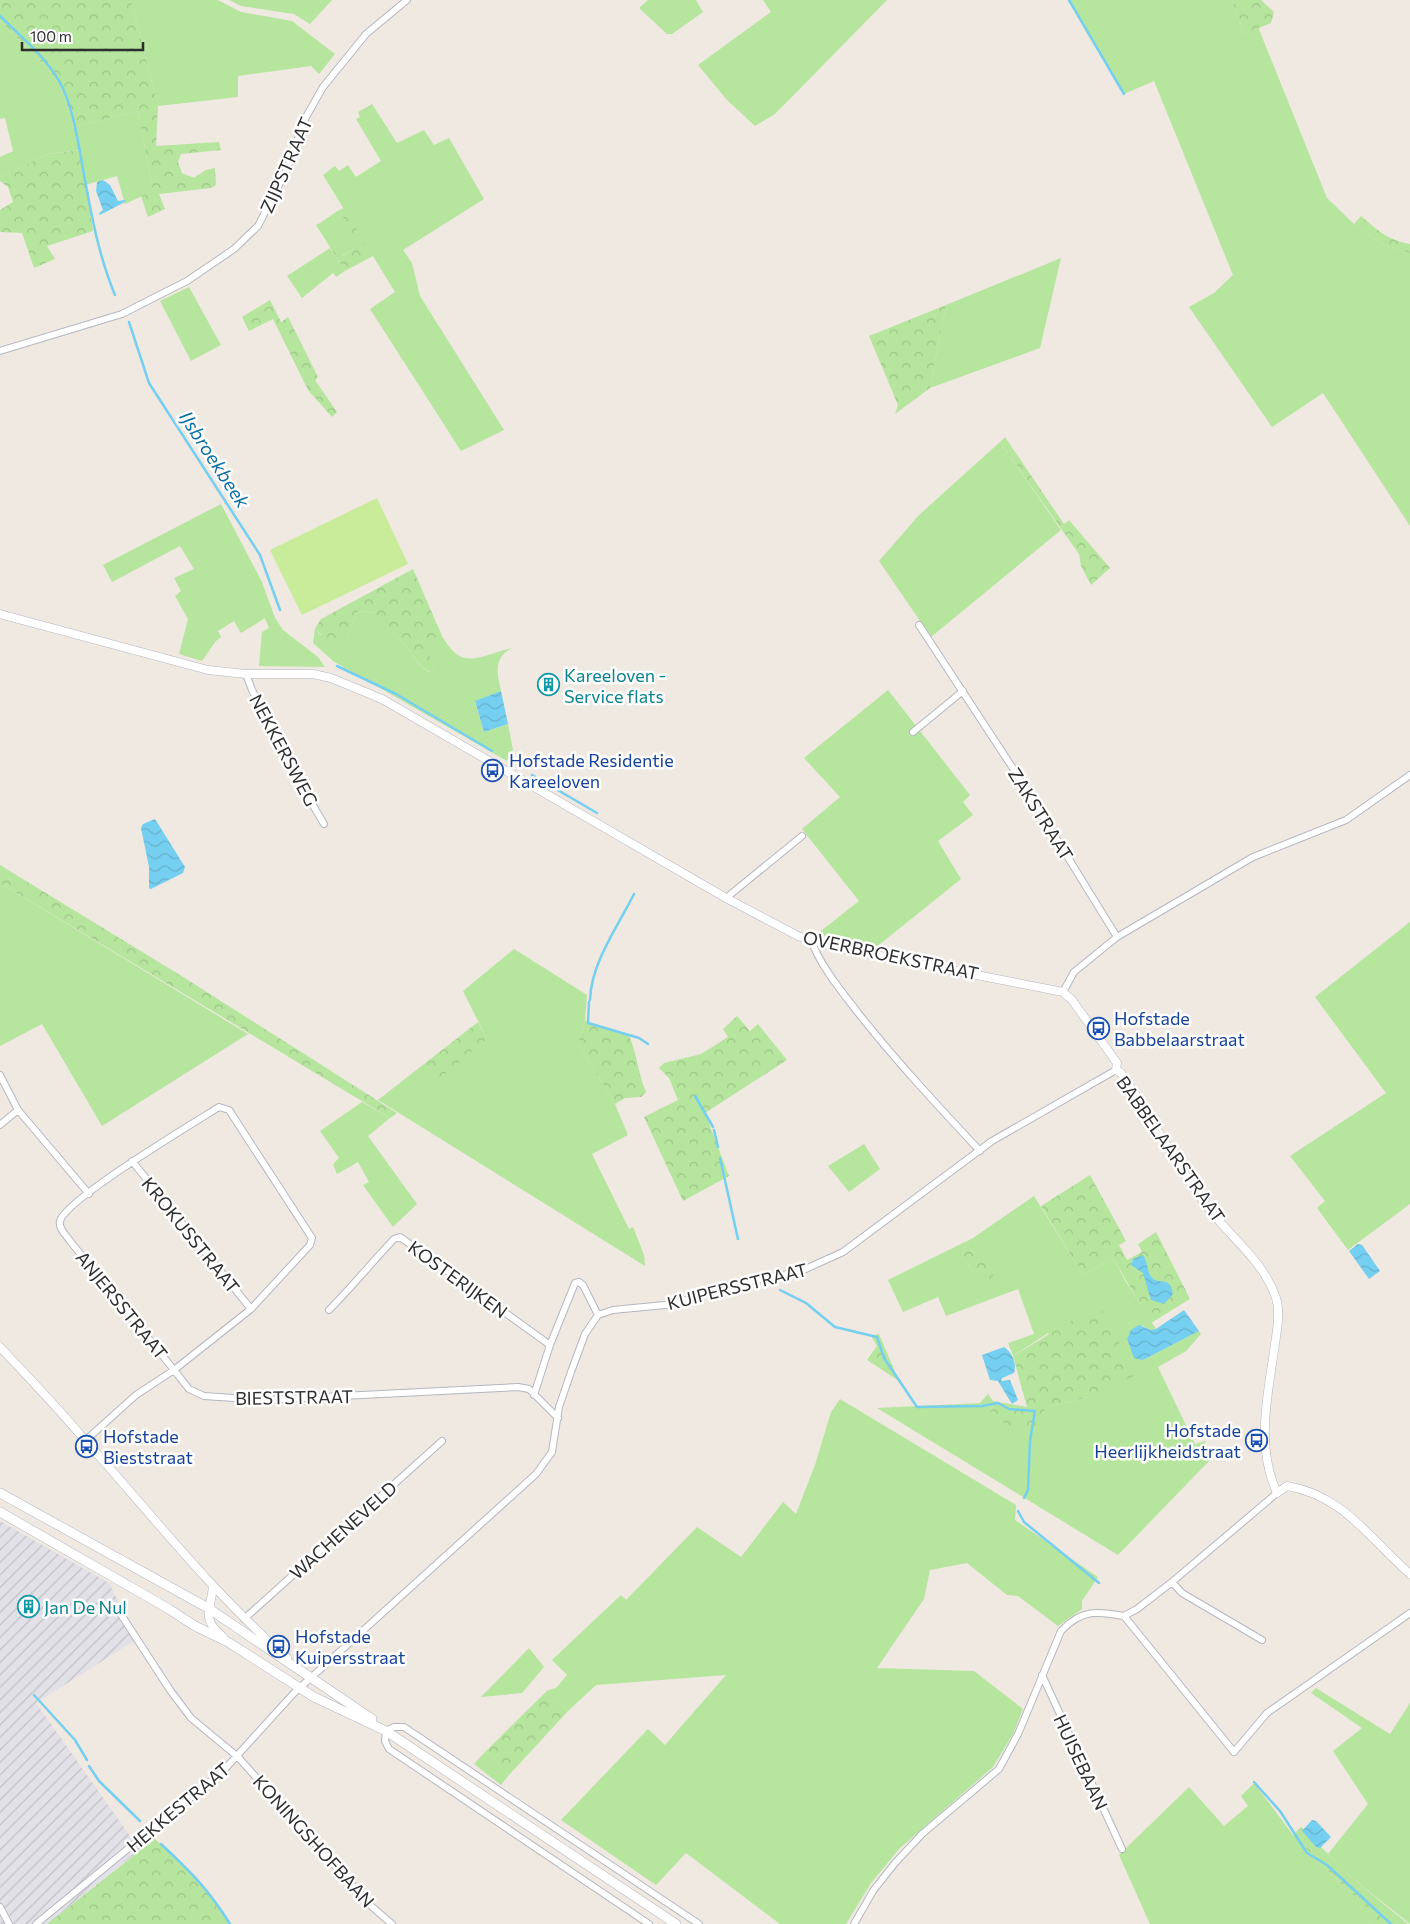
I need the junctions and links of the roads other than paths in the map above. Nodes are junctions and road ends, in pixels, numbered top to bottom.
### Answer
1 (407, 0) edge
2 (0, 351) edge
3 (0, 614) edge
4 (919, 625) dead end
5 (246, 674) junction
6 (963, 691) junction
7 (913, 732) dead end
8 (1410, 775) edge
9 (324, 824) dead end
10 (802, 836) dead end
11 (726, 898) junction
12 (1117, 937) junction
13 (811, 940) junction
14 (1064, 992) junction
15 (1116, 1070) junction
16 (0, 1075) edge
17 (18, 1110) junction
18 (0, 1125) edge
19 (980, 1151) junction
20 (132, 1161) junction
21 (89, 1194) junction
22 (250, 1309) junction
23 (329, 1310) dead end
24 (598, 1315) junction
25 (550, 1345) junction
26 (0, 1347) edge
27 (174, 1370) junction
28 (534, 1395) junction
29 (558, 1418) junction
30 (86, 1440) junction
31 (442, 1441) dead end
32 (0, 1493) edge
33 (1277, 1493) junction
34 (0, 1512) edge
35 (1410, 1574) edge
36 (1172, 1582) junction
37 (213, 1586) junction
38 (208, 1608) junction
39 (120, 1613) dead end
40 (1410, 1613) edge
41 (1124, 1616) junction
42 (244, 1619) junction
43 (1262, 1640) dead end
44 (228, 1642) junction
45 (299, 1670) junction
46 (1042, 1674) junction
47 (311, 1679) junction
48 (301, 1688) junction
49 (386, 1731) junction
50 (238, 1757) junction
51 (563, 1834) junction
52 (560, 1847) junction
53 (1122, 1849) dead end
54 (0, 1907) edge
55 (9, 1924) edge
56 (36, 1924) edge
57 (392, 1924) edge
58 (649, 1924) edge
59 (676, 1924) edge
60 (699, 1924) edge
61 (854, 1924) edge

1 - 2 street, ZIJPSTRAAT
3 - 5 street, OVERBROEKSTRAAT
4 - 6 street, ZAKSTRAAT
5 - 9 street, NEKKERSWEG
5 - 11 street, OVERBROEKSTRAAT
6 - 7 street
6 - 12 street, ZAKSTRAAT
8 - 12 street
10 - 11 street
11 - 13 street, OVERBROEKSTRAAT
12 - 14 street
13 - 14 street, OVERBROEKSTRAAT
13 - 19 street
14 - 15 street, BABBELAARSTRAAT
15 - 19 street, KUIPERSSTRAAT
15 - 33 street, BABBELAARSTRAAT
16 - 17 street
17 - 18 street
17 - 21 street
19 - 24 street, KUIPERSSTRAAT
20 - 21 street, ANJERSSTRAAT
20 - 22 street, KROKUSSTRAAT
20 - 22 street, ANJERSSTRAAT
21 - 27 street, ANJERSSTRAAT
22 - 27 street, ANJERSSTRAAT
23 - 25 street, KOSTERIJKEN
24 - 25 street
24 - 29 street
25 - 28 street
26 - 30 street
27 - 28 street, BIESTSTRAAT
27 - 30 street
28 - 29 street, BIESTSTRAAT
29 - 47 street
30 - 37 street
31 - 42 street, WACHENEVELD
32 - 38 main road
33 - 35 street
33 - 36 street
34 - 44 main road
36 - 41 street
36 - 43 street
37 - 38 street
37 - 42 street
38 - 44 street
38 - 45 main road
39 - 50 street, KONINGSHOFBAAN
40 - 41 street
41 - 46 street
42 - 45 street
44 - 48 main road
45 - 47 main road
46 - 53 street, HUISEBAAN
46 - 61 street
47 - 48 street, HEKKESTRAAT
47 - 49 main road
48 - 49 main road
48 - 50 street, HEKKESTRAAT
49 - 51 street
49 - 52 main road
49 - 58 street
50 - 56 street, HEKKESTRAAT
50 - 57 street, KONINGSHOFBAAN
51 - 52 street
51 - 60 street
52 - 59 main road
54 - 55 street

